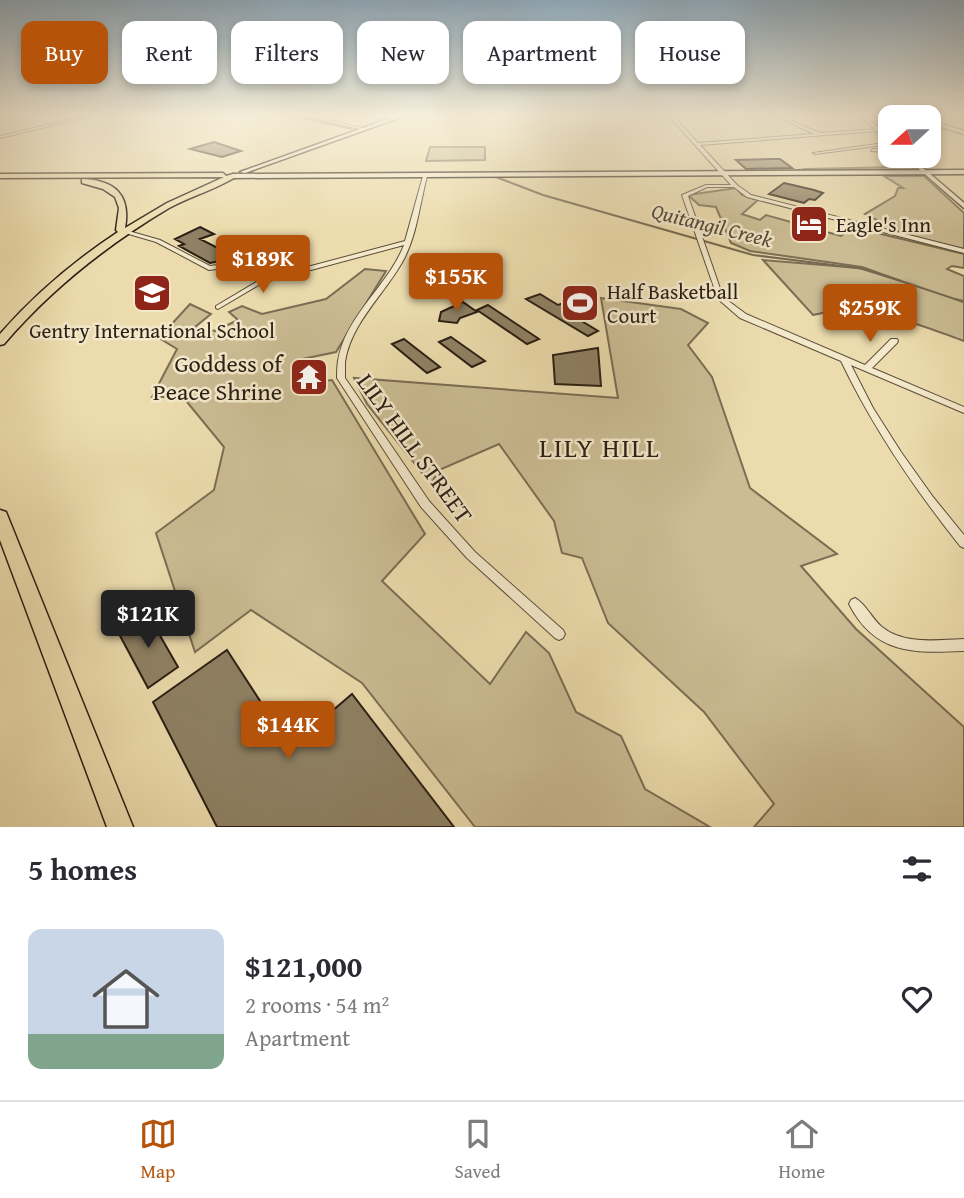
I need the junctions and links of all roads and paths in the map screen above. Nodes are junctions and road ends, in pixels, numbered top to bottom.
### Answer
1 (295, 154) edge
2 (707, 154) edge
3 (920, 168) edge
4 (964, 172) edge
5 (926, 173) junction
6 (0, 176) edge
7 (67, 176) junction
8 (233, 176) junction
9 (425, 176) junction
10 (727, 176) junction
11 (735, 186) junction
12 (964, 206) edge
13 (125, 232) junction
14 (701, 239) joint
15 (408, 242) junction
16 (964, 251) edge
17 (303, 269) junction
18 (218, 307) dead end
19 (0, 341) edge
20 (894, 341) dead end
21 (844, 359) junction
22 (867, 368) junction
23 (964, 410) edge
24 (0, 517) edge
25 (964, 542) edge
26 (855, 604) dead end
27 (559, 634) dead end
28 (964, 645) edge
29 (120, 827) edge

1 - 8 main road
2 - 10 street
3 - 5 street
4 - 5 main road
5 - 10 main road
5 - 12 street
6 - 7 main road
7 - 8 main road
7 - 13 main road
8 - 9 main road
8 - 13 main road
9 - 10 main road
9 - 15 street, LILY HILL STREET
10 - 11 street
11 - 14 street
11 - 16 street
13 - 17 street
13 - 19 main road
14 - 21 street
15 - 17 street
15 - 27 street, LILY HILL STREET
17 - 18 street
20 - 22 street
21 - 22 street
21 - 25 street
22 - 23 street
24 - 29 main road
26 - 28 street

